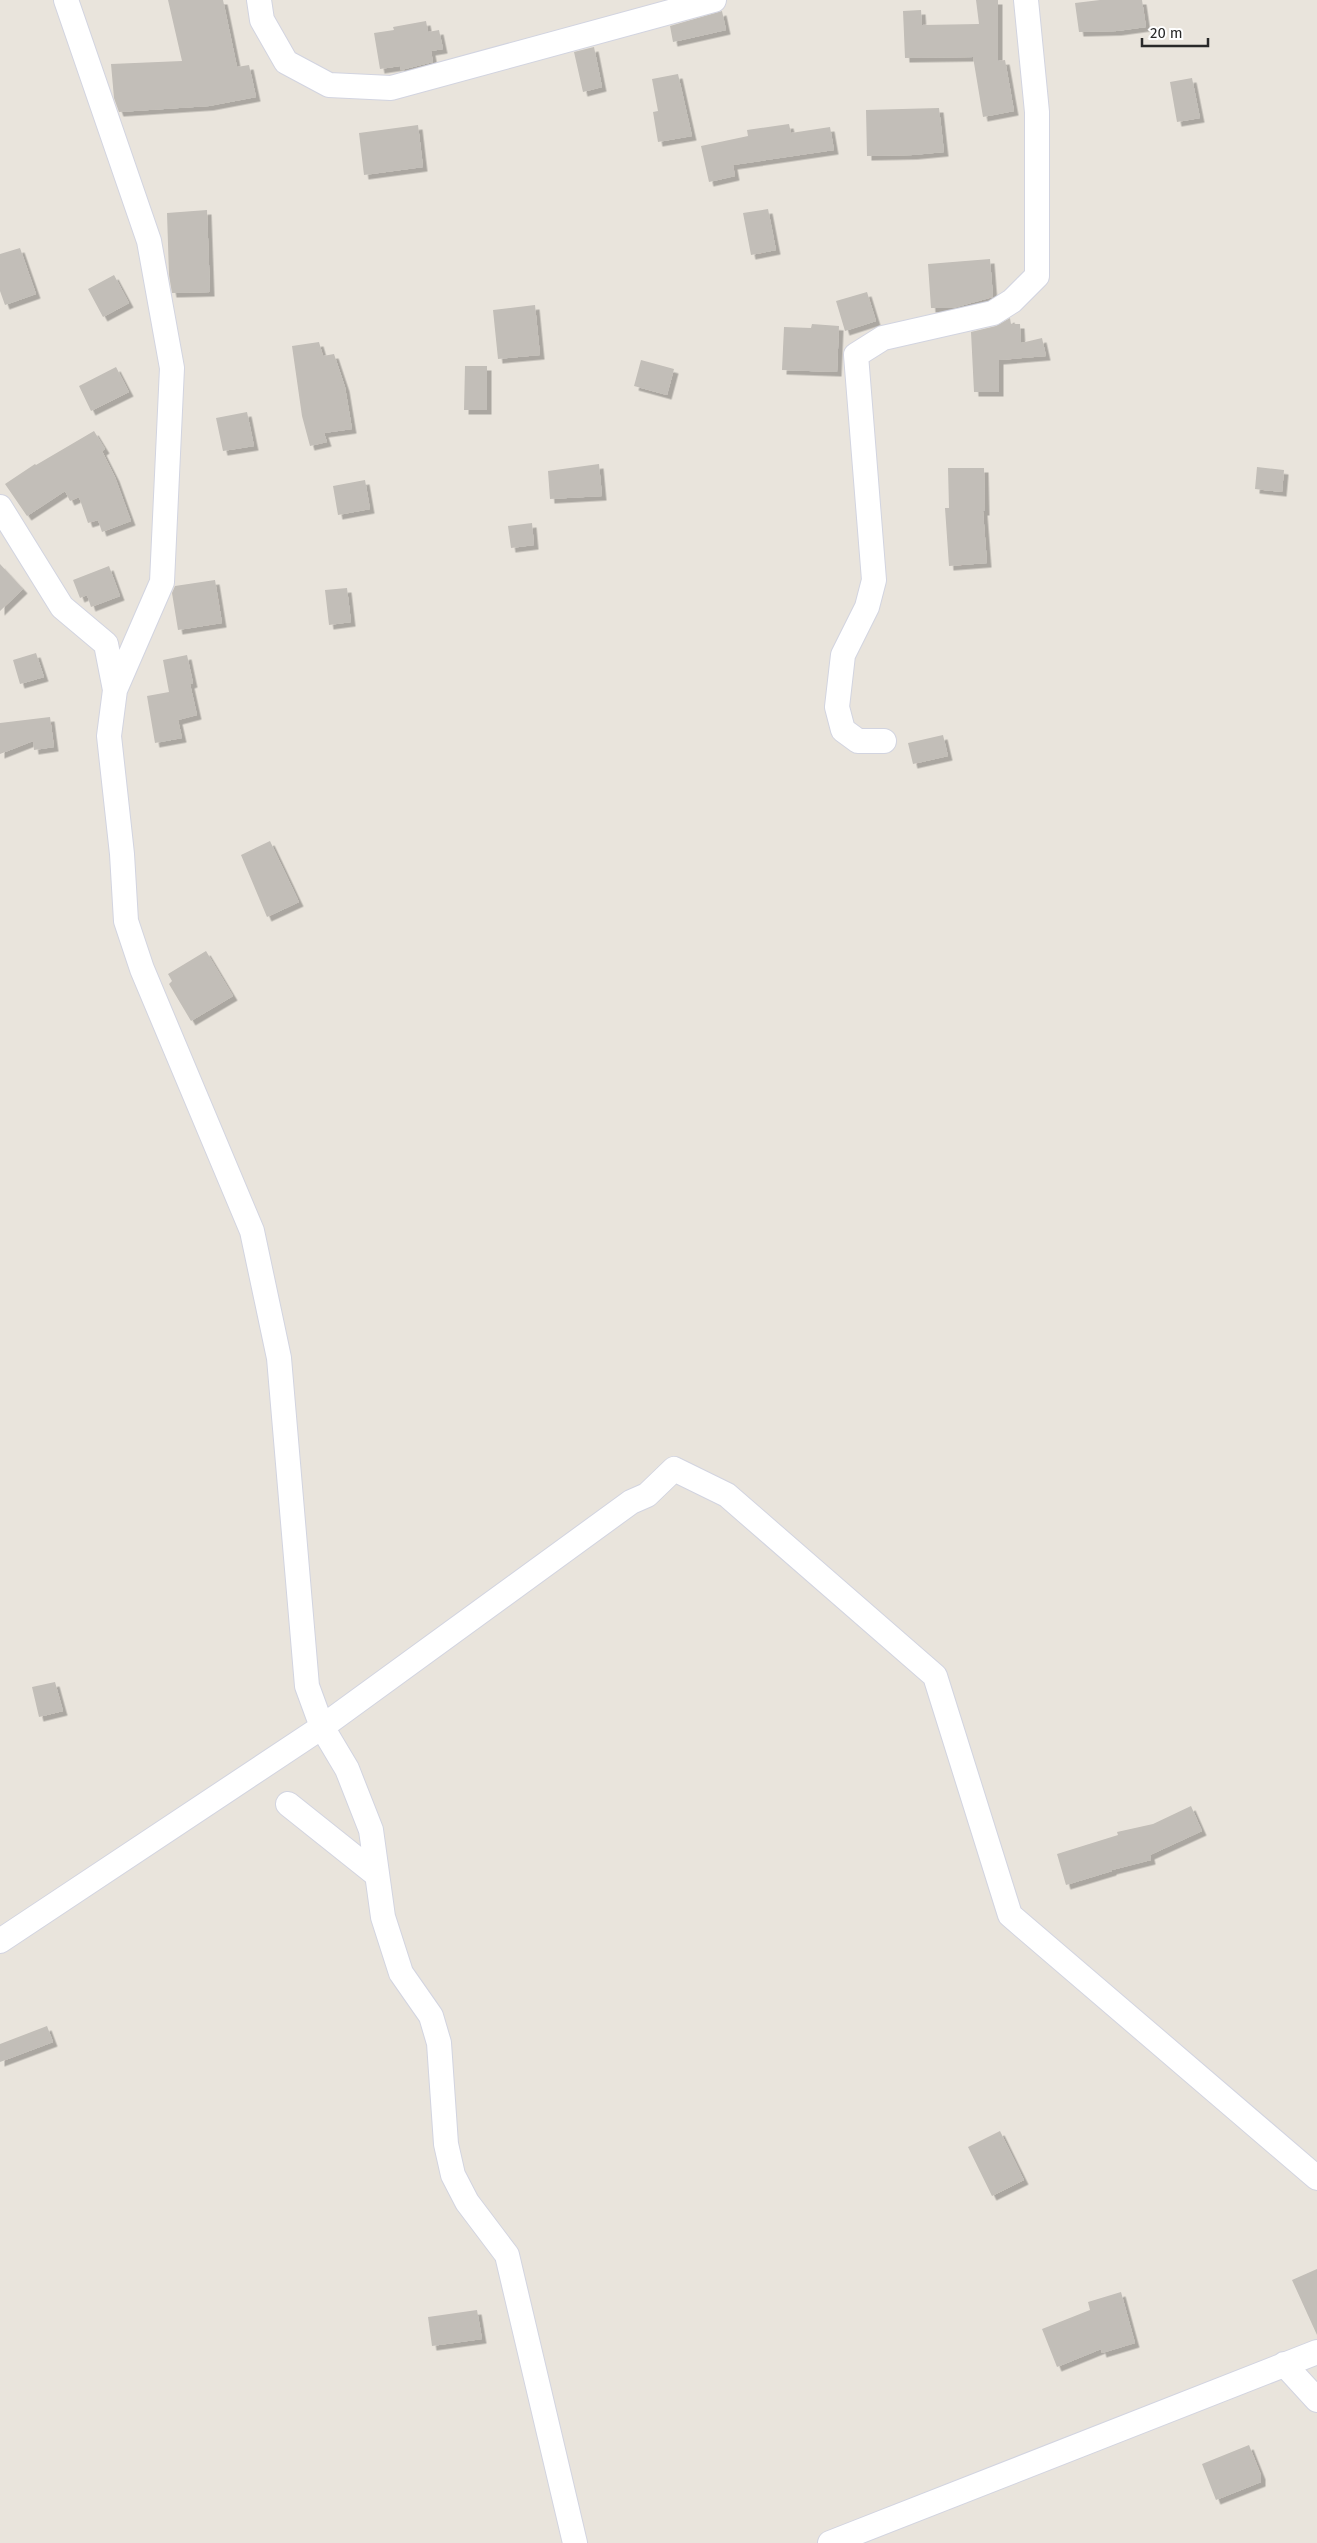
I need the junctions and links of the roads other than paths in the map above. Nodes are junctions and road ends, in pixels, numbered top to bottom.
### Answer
1 (66, 0) edge
2 (259, 0) edge
3 (714, 0) edge
4 (1026, 0) edge
5 (0, 507) edge
6 (115, 690) junction
7 (884, 741) dead end
8 (322, 1727) junction
9 (288, 1804) dead end
10 (378, 1875) junction
11 (0, 1941) edge
12 (1317, 2178) edge
13 (1317, 2352) edge
14 (1284, 2364) junction
15 (1317, 2400) edge
16 (575, 2543) edge
17 (830, 2543) edge

1 - 6 street
2 - 3 street
4 - 7 street
5 - 6 street
6 - 8 street
8 - 10 street
8 - 11 street
8 - 12 street
9 - 10 street
10 - 16 street
13 - 14 street
14 - 15 street
14 - 17 street

